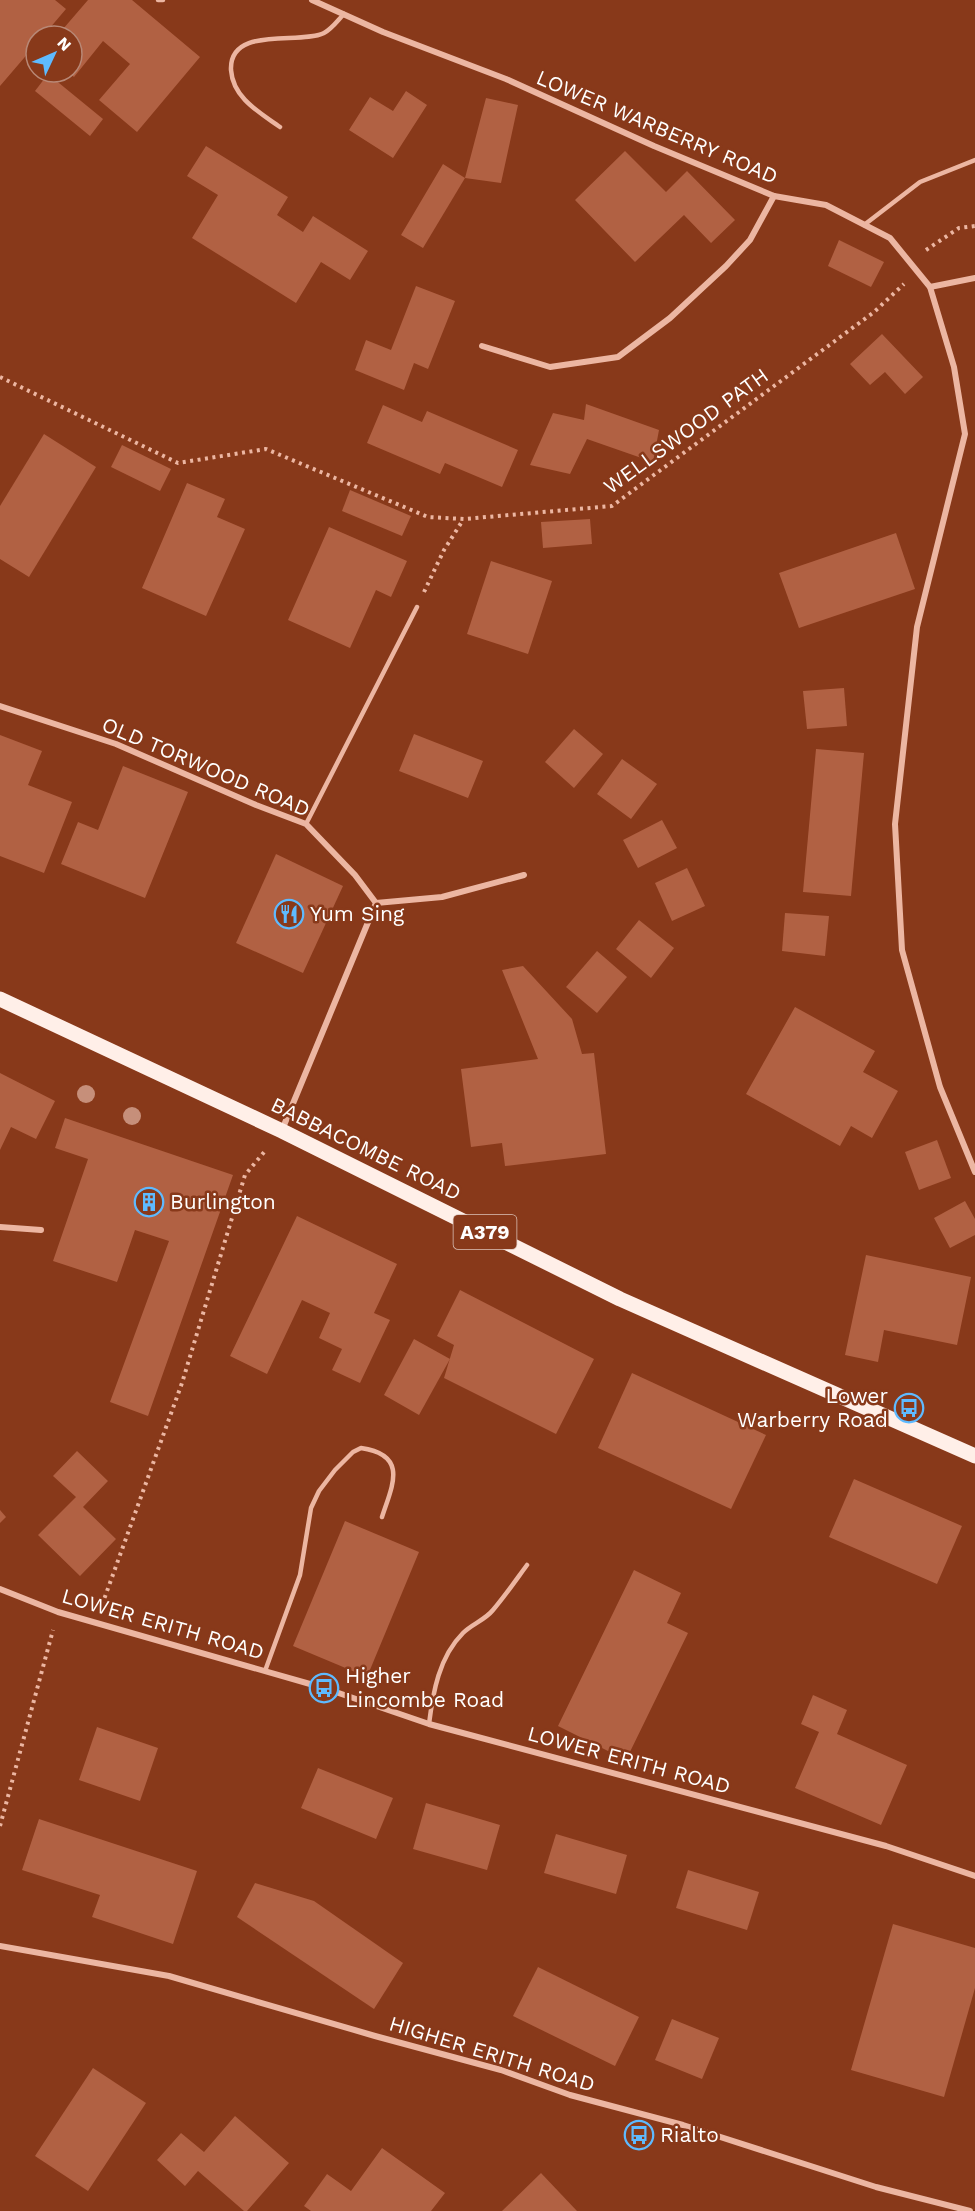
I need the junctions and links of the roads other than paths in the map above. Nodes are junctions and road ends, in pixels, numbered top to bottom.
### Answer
1 (158, 0) edge
2 (163, 0) edge
3 (312, 0) edge
4 (344, 14) junction
5 (280, 127) dead end
6 (975, 160) edge
7 (774, 196) junction
8 (864, 225) junction
9 (975, 278) edge
10 (930, 288) junction
11 (482, 346) dead end
12 (417, 607) road end
13 (0, 706) edge
14 (306, 824) junction
15 (524, 875) dead end
16 (376, 903) junction
17 (0, 999) edge
18 (282, 1131) junction
19 (975, 1172) edge
20 (0, 1227) edge
21 (41, 1230) dead end
22 (975, 1456) edge
23 (382, 1517) dead end
24 (527, 1565) dead end
25 (0, 1589) edge
26 (265, 1671) junction
27 (429, 1724) junction
28 (975, 1876) edge
29 (0, 1946) edge
30 (970, 2211) edge

1 - 2 lane
3 - 4 street, LOWER WARBERRY ROAD
4 - 5 lane
4 - 7 street, LOWER WARBERRY ROAD
6 - 8 lane
7 - 8 street, LOWER WARBERRY ROAD
7 - 11 street
8 - 10 street, LOWER WARBERRY ROAD
9 - 10 street
10 - 19 street, LOWER WARBERRY ROAD
12 - 14 lane
13 - 14 street, OLD TORWOOD ROAD
14 - 16 street, OLD TORWOOD ROAD
15 - 16 street
16 - 18 street
17 - 18 main road, BABBACOMBE ROAD / A379
18 - 22 main road, BABBACOMBE ROAD / A379
20 - 21 street
23 - 26 lane
24 - 27 lane
25 - 26 street, LOWER ERITH ROAD
26 - 27 street, LOWER ERITH ROAD
27 - 28 street, LOWER ERITH ROAD
29 - 30 street, HIGHER ERITH ROAD

